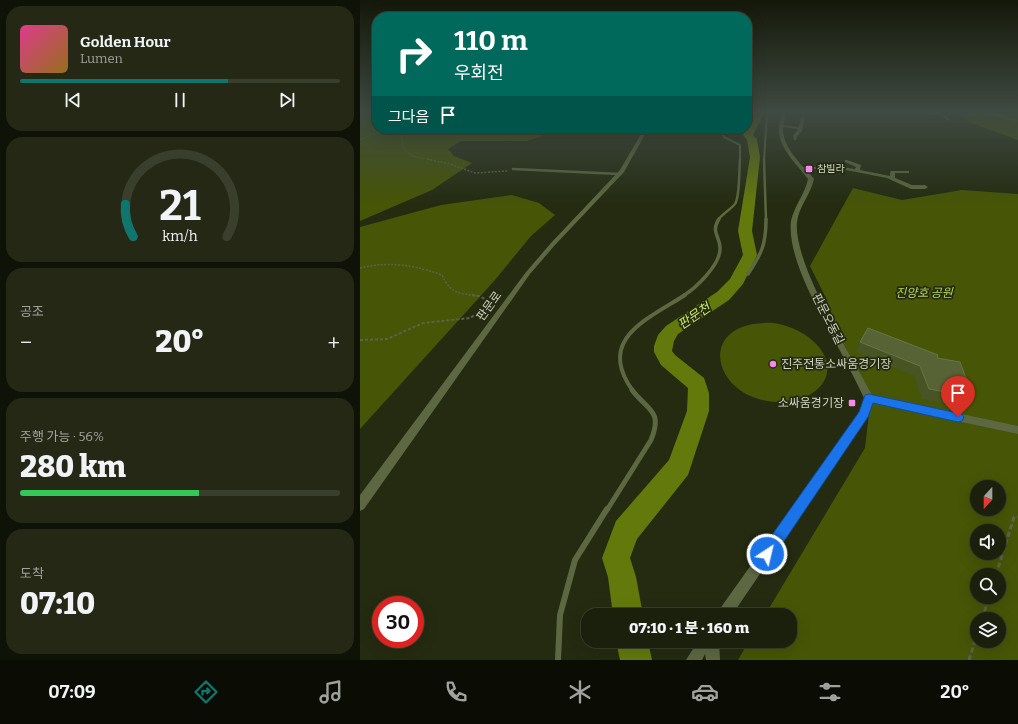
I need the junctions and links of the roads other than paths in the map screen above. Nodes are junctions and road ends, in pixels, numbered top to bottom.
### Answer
1 (638, 143) edge
2 (734, 143) edge
3 (765, 143) edge
4 (783, 143) edge
5 (847, 161) dead end
6 (803, 168) junction
7 (513, 169) road end
8 (858, 171) junction
9 (907, 172) dead end
10 (620, 174) junction
11 (893, 179) junction
12 (925, 187) dead end
13 (748, 274) dead end
14 (869, 398) junction
15 (1018, 430) edge
16 (360, 505) edge
17 (729, 608) edge
18 (701, 648) edge
19 (712, 648) edge
20 (694, 659) edge
21 (558, 660) edge
22 (713, 660) edge

1 - 10 street, 판문로
2 - 21 lane
3 - 13 lane
4 - 6 street, 판문오동길
5 - 8 street
6 - 8 street
6 - 14 street, 판문오동길
7 - 10 lane
8 - 11 street
9 - 11 street
10 - 16 street, 판문로
11 - 12 street
14 - 15 street
14 - 17 street
18 - 20 street
19 - 22 street

